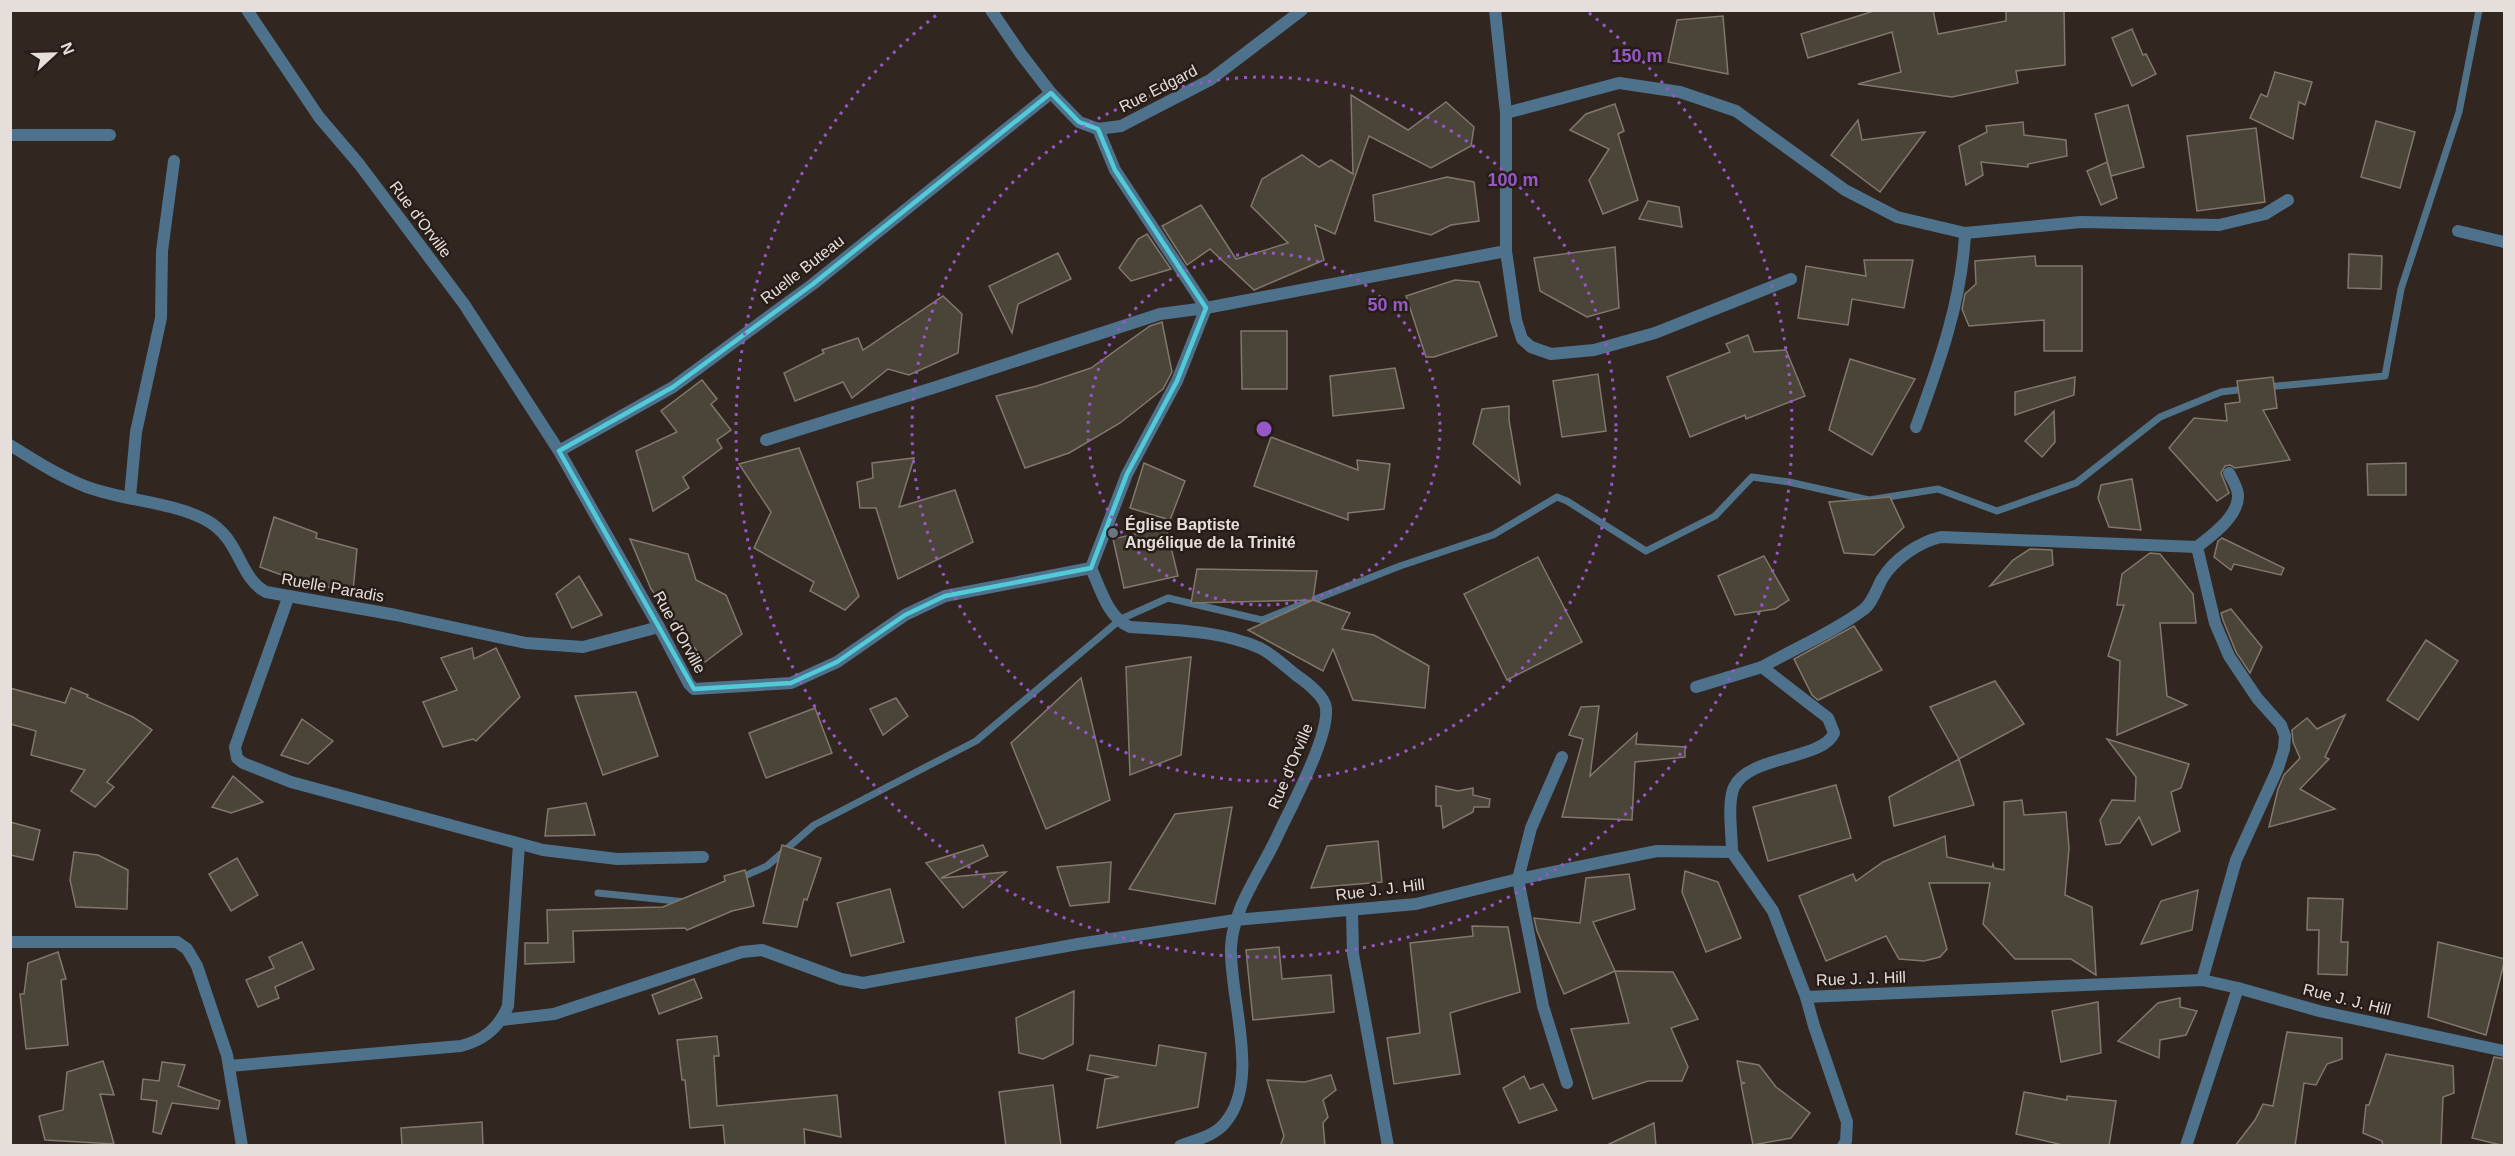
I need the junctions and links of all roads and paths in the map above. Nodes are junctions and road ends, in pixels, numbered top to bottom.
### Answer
1 (247, 10) edge
2 (991, 10) edge
3 (1302, 10) edge
4 (1495, 10) edge
5 (1051, 93) junction
6 (1506, 113) junction
7 (1098, 129) junction
8 (10, 135) edge
9 (110, 135) dead end
10 (174, 161) dead end
11 (2288, 200) dead end
12 (2458, 231) dead end
13 (1965, 233) junction
14 (2505, 242) edge
15 (1506, 251) junction
16 (1791, 279) dead end
17 (1206, 308) junction
18 (1916, 427) dead end
19 (766, 440) dead end
20 (10, 445) edge
21 (559, 451) junction
22 (2229, 473) dead end
23 (130, 497) junction
24 (2197, 547) junction
25 (1091, 568) junction
26 (288, 598) junction
27 (659, 627) junction
28 (1762, 667) junction
29 (1696, 687) dead end
30 (1562, 757) dead end
31 (519, 844) junction
32 (1732, 852) junction
33 (703, 857) dead end
34 (1518, 879) junction
35 (1352, 910) junction
36 (1235, 920) junction
37 (10, 942) edge
38 (2202, 980) junction
39 (2238, 988) junction
40 (1806, 997) junction
41 (502, 1020) junction
42 (2505, 1051) edge
43 (229, 1066) junction
44 (1567, 1083) dead end
45 (242, 1146) edge
46 (1180, 1146) edge
47 (1388, 1146) edge
48 (1843, 1146) edge
49 (2186, 1146) edge

1 - 21 street, Rue d'Orville
2 - 5 street
3 - 7 street, Rue Edgard
4 - 6 street
5 - 7 street
5 - 21 street, Ruelle Buteau
6 - 13 street
6 - 15 street
7 - 17 street
8 - 9 street
10 - 23 street
11 - 13 street
12 - 14 street
13 - 18 street
15 - 16 street
15 - 17 street
17 - 19 street
17 - 25 street
20 - 23 street, Ruelle Paradis
21 - 27 street, Rue d'Orville
22 - 24 street
23 - 26 street, Ruelle Paradis
24 - 28 street
24 - 38 street
25 - 27 street, Rue d'Orville
25 - 36 street, Rue d'Orville
26 - 27 street, Ruelle Paradis
26 - 31 street
28 - 29 street
28 - 32 street
30 - 34 street
31 - 33 street
31 - 41 street
32 - 34 street, Rue J. J. Hill
32 - 40 street, Rue J. J. Hill
34 - 35 street, Rue J. J. Hill
34 - 44 street
35 - 36 street, Rue J. J. Hill
35 - 47 street
36 - 41 street, Rue J. J. Hill
36 - 46 street
37 - 43 street
38 - 39 street, Rue J. J. Hill
38 - 40 street, Rue J. J. Hill
39 - 42 street, Rue J. J. Hill
39 - 49 street
40 - 48 street
41 - 43 street
43 - 45 street

